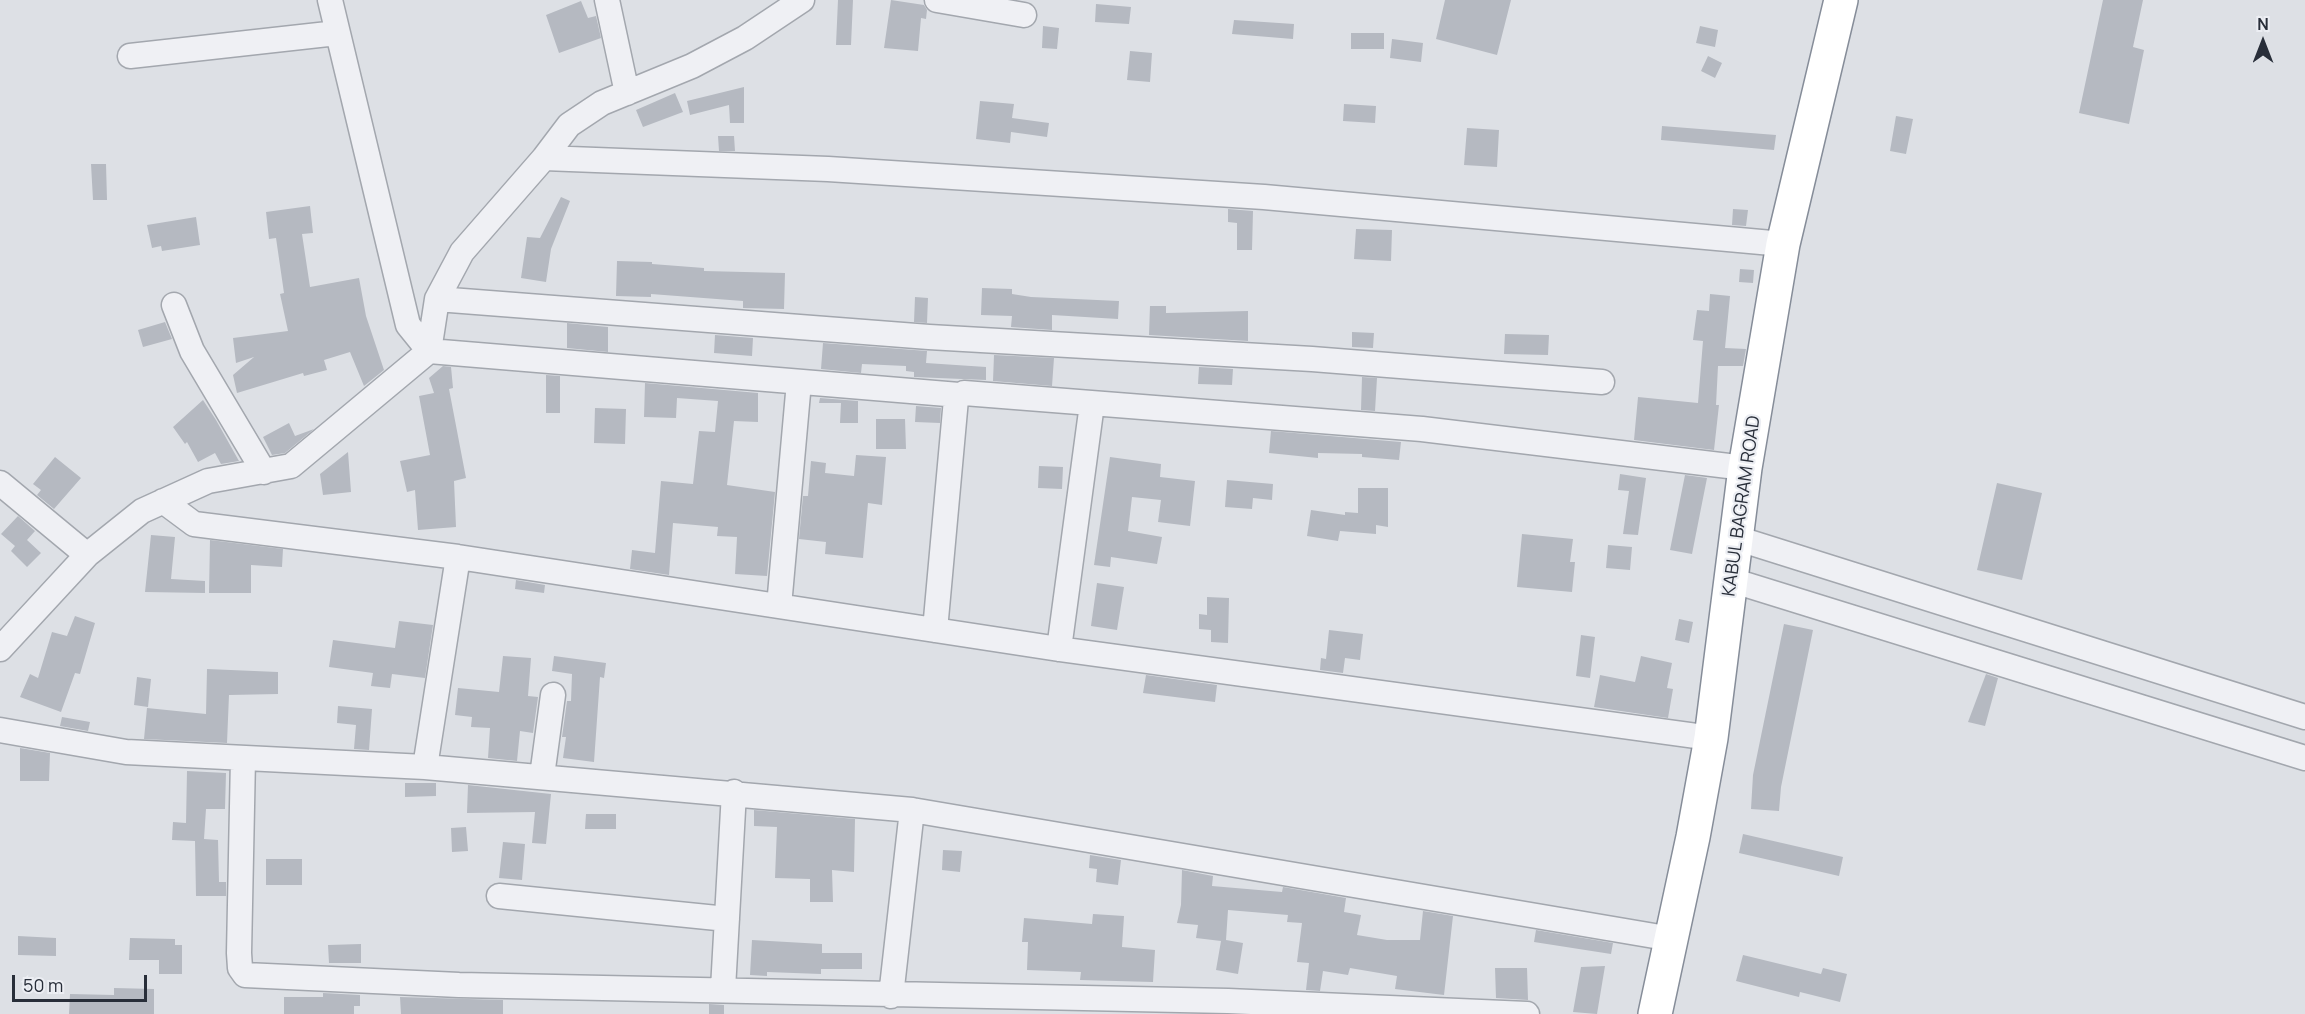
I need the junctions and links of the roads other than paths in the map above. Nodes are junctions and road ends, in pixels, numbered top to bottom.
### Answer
1 (330, 0) edge
2 (607, 0) edge
3 (802, 0) edge
4 (938, 0) edge
5 (1840, 0) edge
6 (1024, 15) dead end
7 (337, 33) junction
8 (130, 56) dead end
9 (627, 93) junction
10 (544, 158) junction
11 (1783, 244) junction
12 (437, 299) junction
13 (174, 305) dead end
14 (429, 351) junction
15 (799, 382) junction
16 (1602, 382) dead end
17 (959, 395) junction
18 (1092, 404) junction
19 (1745, 468) junction
20 (264, 472) junction
21 (0, 483) edge
22 (163, 501) junction
23 (1737, 538) junction
24 (87, 555) junction
25 (458, 557) junction
26 (1731, 580) junction
27 (779, 606) junction
28 (935, 630) junction
29 (3, 638) edge
30 (1059, 650) junction
31 (553, 695) dead end
32 (2305, 717) edge
33 (0, 730) edge
34 (1710, 738) junction
35 (243, 758) junction
36 (2305, 758) edge
37 (425, 767) junction
38 (542, 776) junction
39 (734, 792) junction
40 (912, 810) junction
41 (499, 896) dead end
42 (727, 919) junction
43 (1672, 939) junction
44 (723, 989) junction
45 (891, 996) junction
46 (1527, 1014) edge
47 (1655, 1014) edge

1 - 7 street
2 - 9 street
3 - 9 street
4 - 6 street
5 - 11 highway, KABUL BAGRAM ROAD
7 - 8 street
7 - 14 street
9 - 10 street
10 - 11 street
10 - 12 street
11 - 19 highway, KABUL BAGRAM ROAD
12 - 14 street
12 - 16 street
13 - 20 street
14 - 15 street
14 - 20 street
15 - 17 street
15 - 27 street
17 - 18 street
17 - 28 street
18 - 19 street
18 - 30 street
19 - 23 highway, KABUL BAGRAM ROAD
20 - 22 street
21 - 24 street
22 - 24 street
22 - 25 street
23 - 26 highway, KABUL BAGRAM ROAD
23 - 32 street
24 - 29 street
25 - 27 street
25 - 37 street
26 - 34 highway, KABUL BAGRAM ROAD
26 - 36 street
27 - 28 street
28 - 30 street
30 - 34 street
31 - 38 street
33 - 35 street
34 - 43 highway, KABUL BAGRAM ROAD
35 - 37 street
35 - 44 street
37 - 38 street
38 - 39 street
39 - 40 street
39 - 42 street
40 - 43 street
40 - 45 street
41 - 42 street
42 - 44 street
43 - 47 highway, KABUL BAGRAM ROAD
44 - 45 street
45 - 46 street

